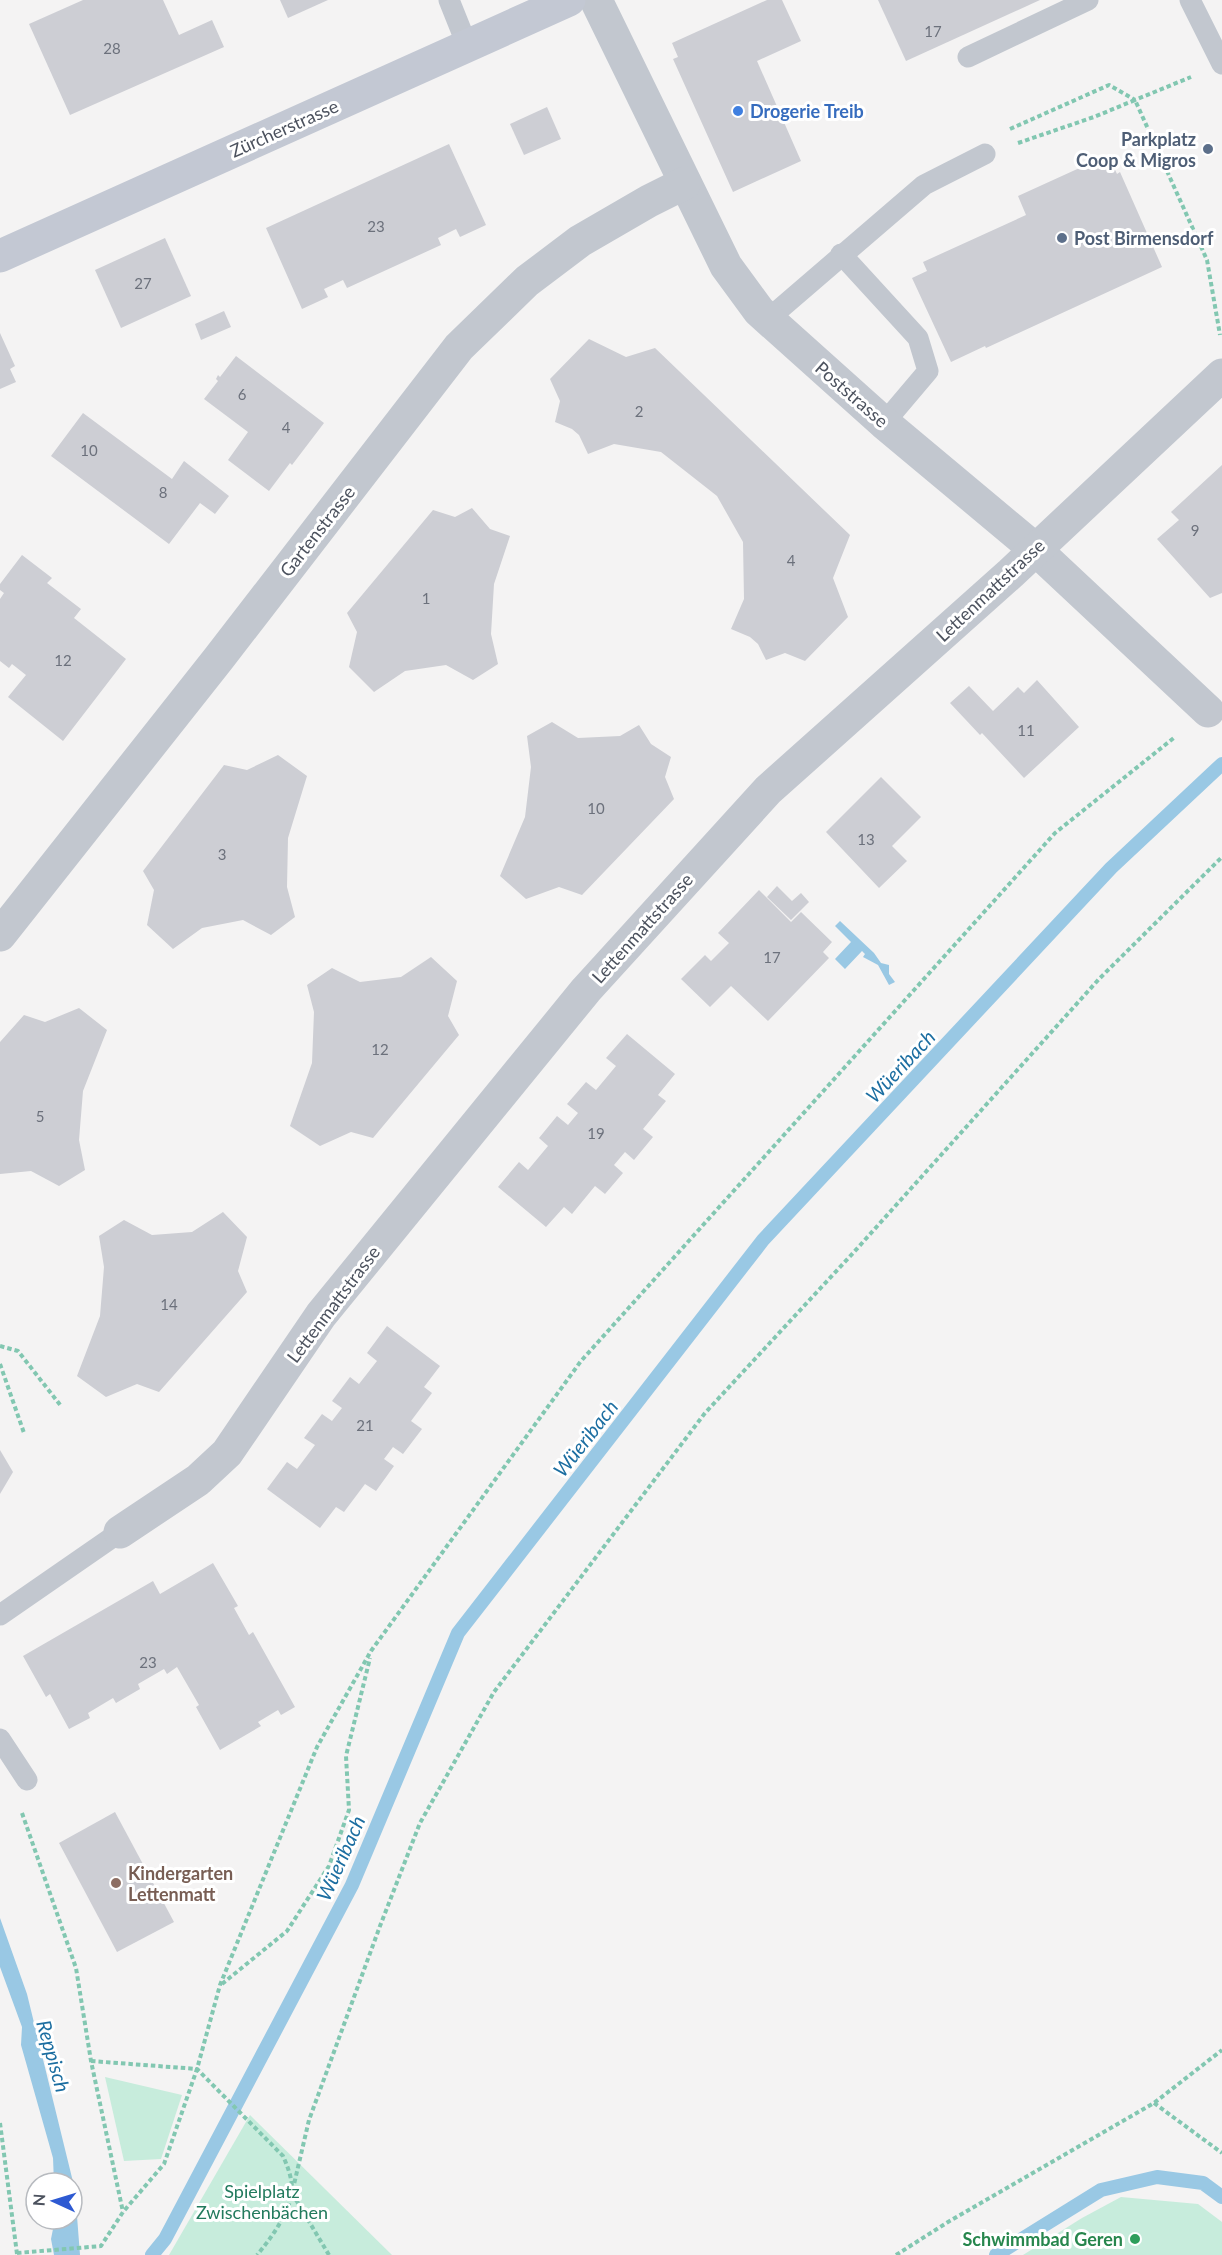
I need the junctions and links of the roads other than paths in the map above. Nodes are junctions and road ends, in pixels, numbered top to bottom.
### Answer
1 (449, 0) edge
2 (569, 0) edge
3 (596, 0) edge
4 (1088, 0) edge
5 (1190, 0) edge
6 (467, 45) junction
7 (968, 57) dead end
8 (1222, 64) edge
9 (985, 154) road end
10 (685, 183) junction
11 (841, 254) junction
12 (0, 256) edge
13 (767, 320) junction
14 (1222, 360) edge
15 (885, 423) junction
16 (1036, 550) junction
17 (1208, 711) road end
18 (0, 935) edge
19 (120, 1532) joint
20 (0, 1615) edge
21 (0, 1739) edge
22 (27, 1780) road end

1 - 6 lane
2 - 6 main road, Zürcherstrasse
3 - 10 street, Poststrasse
4 - 7 lane
5 - 8 lane
6 - 12 main road, Zürcherstrasse
9 - 11 lane
10 - 13 street, Poststrasse
10 - 18 street, Gartenstrasse
11 - 13 lane
11 - 15 lane
13 - 15 street, Poststrasse
14 - 16 street, Lettenmattstrasse
15 - 16 street, Poststrasse
16 - 17 street, Poststrasse
16 - 19 street, Lettenmattstrasse
19 - 20 lane
21 - 22 lane

